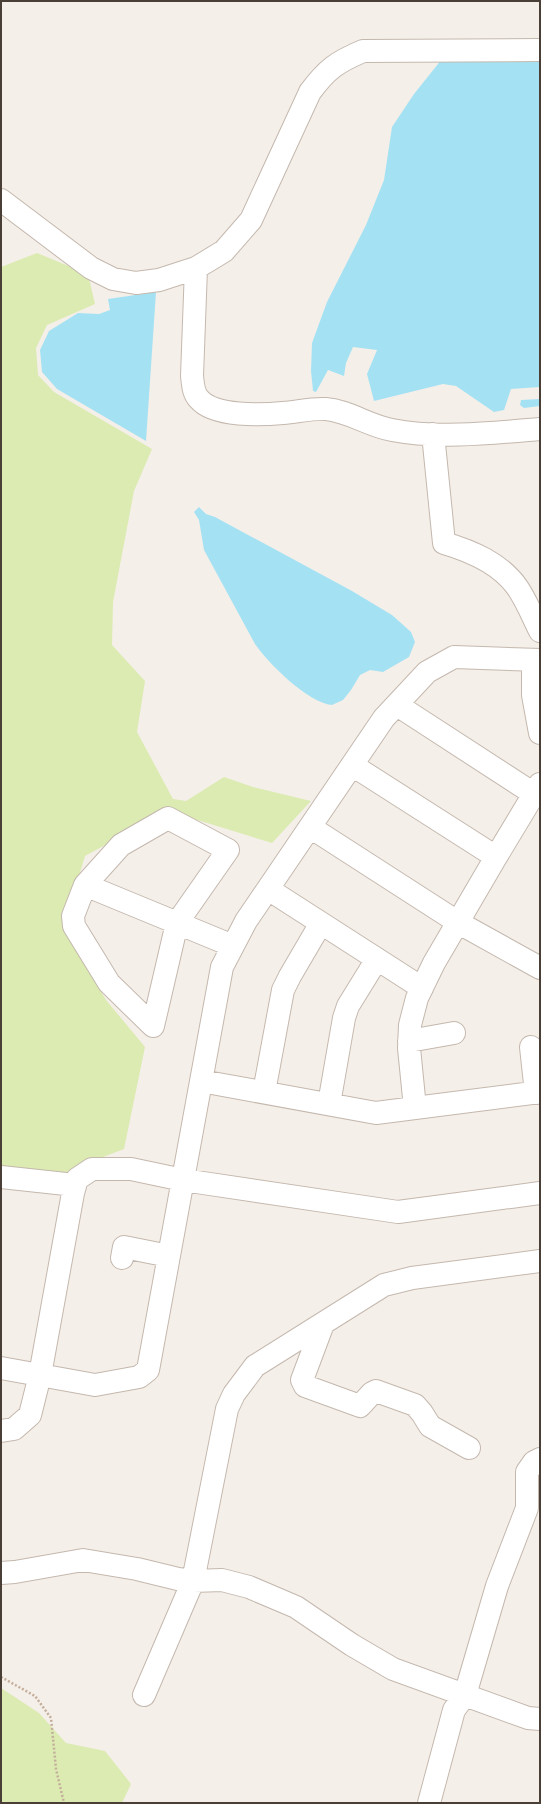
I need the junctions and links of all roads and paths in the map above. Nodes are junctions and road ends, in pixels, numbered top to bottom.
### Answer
1 (540, 50) edge
2 (1, 200) edge
3 (196, 268) junction
4 (540, 430) edge
5 (433, 434) junction
6 (540, 631) edge
7 (536, 660) edge
8 (397, 705) junction
9 (540, 733) edge
10 (352, 765) junction
11 (537, 789) edge
12 (310, 827) junction
13 (496, 857) junction
14 (85, 885) junction
15 (268, 889) junction
16 (177, 923) junction
17 (321, 923) junction
18 (459, 923) junction
19 (233, 946) junction
20 (377, 959) junction
21 (540, 968) edge
22 (422, 988) junction
23 (454, 1033) dead end
24 (409, 1041) junction
25 (531, 1047) dead end
26 (201, 1081) junction
27 (264, 1092) junction
28 (538, 1092) edge
29 (329, 1104) junction
30 (415, 1108) junction
31 (1, 1177) edge
32 (183, 1180) junction
33 (75, 1185) junction
34 (540, 1193) edge
35 (169, 1256) junction
36 (122, 1258) dead end
37 (540, 1261) edge
38 (323, 1324) junction
39 (3, 1369) edge
40 (40, 1375) junction
41 (1, 1431) edge
42 (469, 1448) dead end
43 (540, 1459) edge
44 (1, 1573) edge
45 (193, 1581) junction
46 (1, 1677) edge
47 (144, 1695) dead end
48 (464, 1695) junction
49 (540, 1719) edge
50 (64, 1803) edge
51 (429, 1803) edge

1 - 3 street
2 - 3 street
3 - 5 street
4 - 5 street
5 - 6 street
7 - 8 street
7 - 9 street
8 - 10 street
8 - 11 street
10 - 12 street
10 - 13 street
11 - 13 street
12 - 15 street
12 - 18 street
13 - 18 street
14 - 16 street
14 - 16 street
14 - 16 street
15 - 17 street
15 - 19 street
16 - 19 street
17 - 20 street
17 - 27 street
18 - 21 street
18 - 22 street
19 - 26 street
20 - 22 street
20 - 29 street
22 - 24 street
23 - 24 street
24 - 30 street
25 - 28 street
26 - 27 street
26 - 32 street
27 - 29 street
28 - 30 street
29 - 30 street
31 - 33 street
32 - 33 street
32 - 34 street
32 - 35 street
33 - 40 street
35 - 36 street
35 - 40 street
37 - 38 street
38 - 42 street
38 - 45 street
39 - 40 street
40 - 41 street
43 - 48 street
44 - 45 street
45 - 47 street
45 - 48 street
46 - 50 path
48 - 49 street
48 - 51 street

